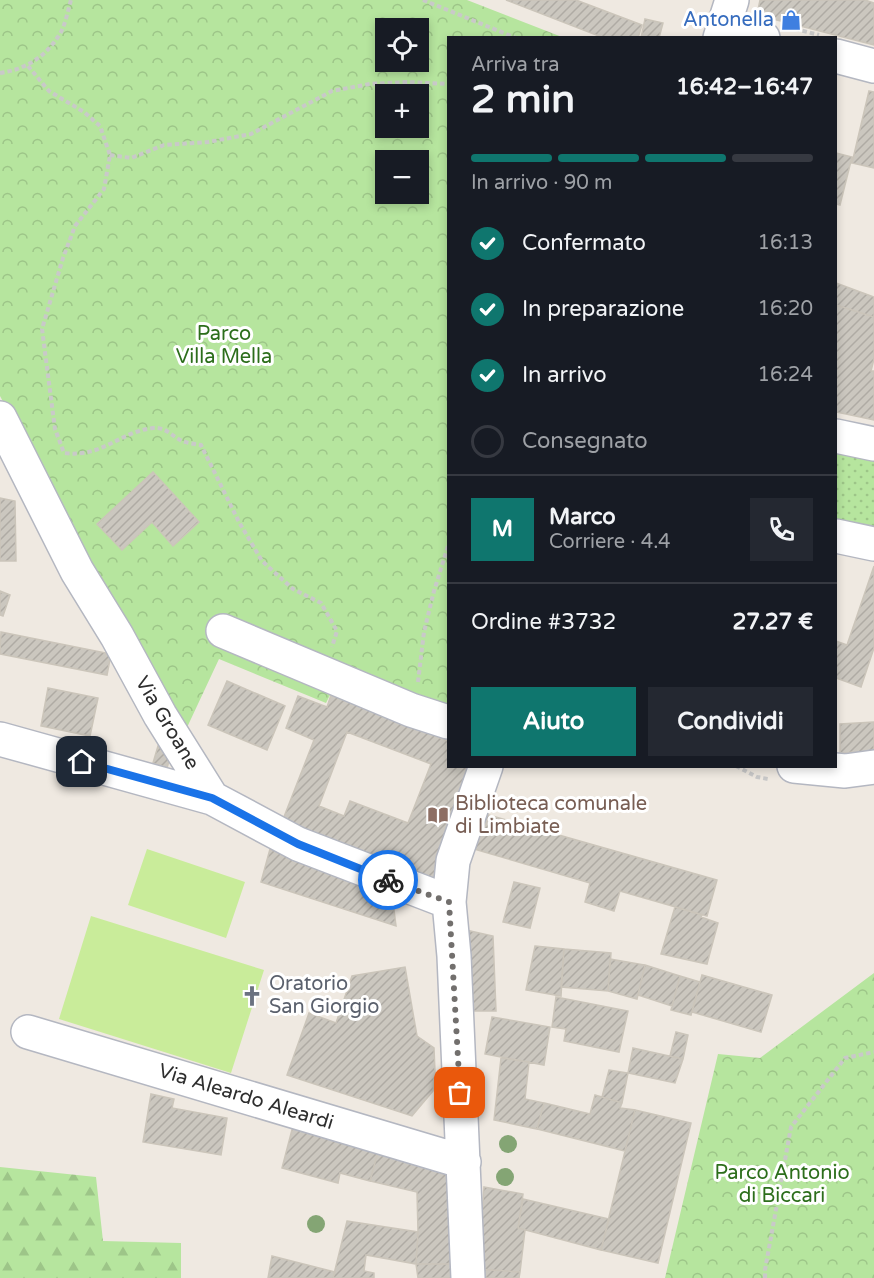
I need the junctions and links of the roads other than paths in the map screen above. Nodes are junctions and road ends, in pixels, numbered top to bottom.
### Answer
1 (725, 22) edge
2 (758, 36) edge
3 (837, 56) edge
4 (874, 66) edge
5 (0, 418) edge
6 (837, 436) edge
7 (874, 444) edge
8 (837, 536) edge
9 (874, 544) edge
10 (223, 631) dead end
11 (447, 723) edge
12 (0, 739) edge
13 (874, 767) edge
14 (485, 768) edge
15 (814, 768) edge
16 (212, 798) junction
17 (449, 902) junction
18 (28, 1032) dead end
19 (464, 1162) junction
20 (468, 1278) edge

1 - 2 street
3 - 4 street
5 - 16 street, Via Groane
6 - 7 street
8 - 9 street
10 - 11 street
12 - 16 street
13 - 15 street
14 - 17 street
16 - 17 street, Via Groane
17 - 19 street
18 - 19 street, Via Aleardo Aleardi
19 - 20 street

